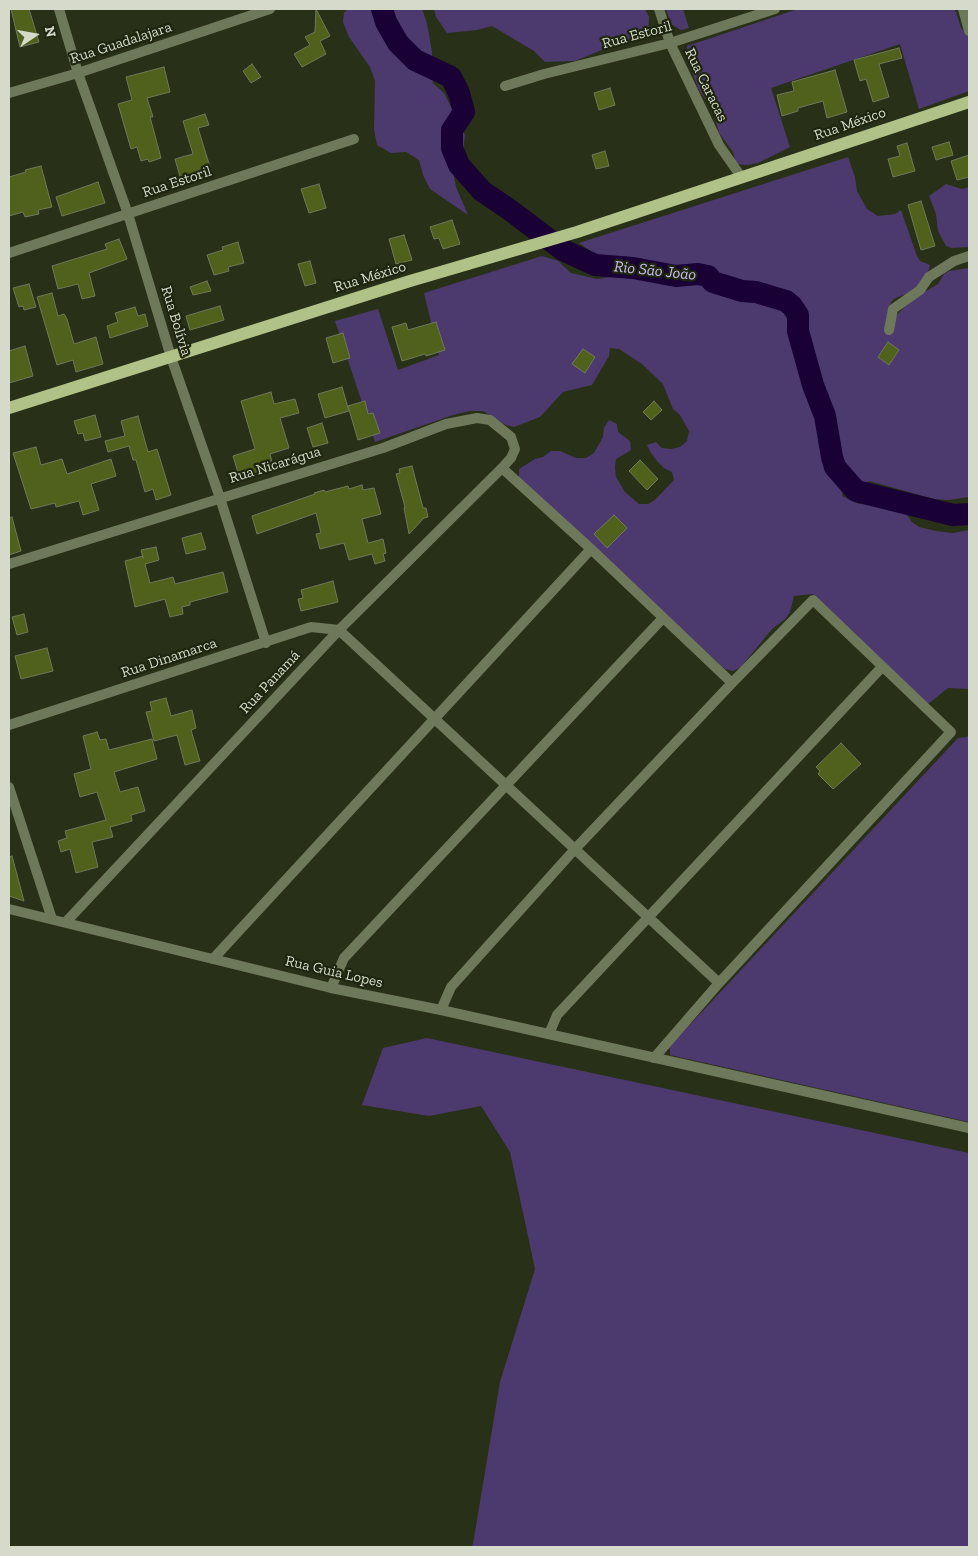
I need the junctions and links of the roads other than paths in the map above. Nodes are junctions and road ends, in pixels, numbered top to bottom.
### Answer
1 (59, 9) edge
2 (270, 9) edge
3 (659, 9) edge
4 (775, 9) edge
5 (962, 9) edge
6 (969, 31) edge
7 (670, 43) junction
8 (78, 73) junction
9 (505, 86) dead end
10 (9, 93) edge
11 (969, 102) edge
12 (354, 139) dead end
13 (742, 178) junction
14 (128, 214) junction
15 (9, 253) edge
16 (969, 256) edge
17 (889, 330) dead end
18 (171, 357) junction
19 (9, 408) edge
20 (502, 468) junction
21 (220, 498) junction
22 (591, 549) junction
23 (9, 564) edge
24 (663, 618) junction
25 (339, 630) junction
26 (266, 643) junction
27 (882, 667) junction
28 (732, 683) junction
29 (435, 718) junction
30 (9, 725) edge
31 (506, 785) junction
32 (9, 787) edge
33 (575, 849) junction
34 (9, 909) edge
35 (648, 917) junction
36 (52, 919) junction
37 (66, 922) junction
38 (212, 959) junction
39 (719, 983) junction
40 (331, 988) junction
41 (441, 1010) junction
42 (549, 1034) junction
43 (654, 1058) junction
44 (969, 1128) edge

1 - 8 street, Rua Bolívia
2 - 8 street, Rua Guadalajara
3 - 7 street, Rua Caracas
4 - 7 street, Rua Estoril
5 - 6 street
7 - 9 street, Rua Estoril
7 - 13 street, Rua Caracas
8 - 10 street, Rua Guadalajara
8 - 14 street, Rua Bolívia
11 - 13 main road, Rua México
12 - 14 street, Rua Estoril
13 - 18 main road, Rua México
14 - 15 street, Rua Estoril
14 - 18 street, Rua Bolívia
16 - 17 street
18 - 19 main road, Rua México
18 - 21 street, Rua Bolívia
20 - 21 street, Rua Nicarágua
20 - 22 street
20 - 25 street, Rua Panamá
21 - 23 street, Rua Nicarágua
21 - 26 street, Rua Bolívia
22 - 24 street
22 - 29 street
24 - 28 street
24 - 31 street
25 - 26 street, Rua Dinamarca
25 - 29 street
25 - 37 street, Rua Panamá
26 - 30 street, Rua Dinamarca
27 - 28 street
27 - 35 street
27 - 39 street
28 - 33 street
29 - 31 street
29 - 38 street
31 - 33 street
31 - 40 street
32 - 36 street
33 - 35 street
33 - 41 street
34 - 36 street, Rua Guia Lopes
35 - 39 street
35 - 42 street
36 - 37 street, Rua Guia Lopes
37 - 38 street, Rua Guia Lopes
38 - 40 street, Rua Guia Lopes
39 - 43 street
40 - 41 street, Rua Guia Lopes
41 - 42 street, Rua Guia Lopes
42 - 43 street, Rua Guia Lopes
43 - 44 street, Rua Guia Lopes

